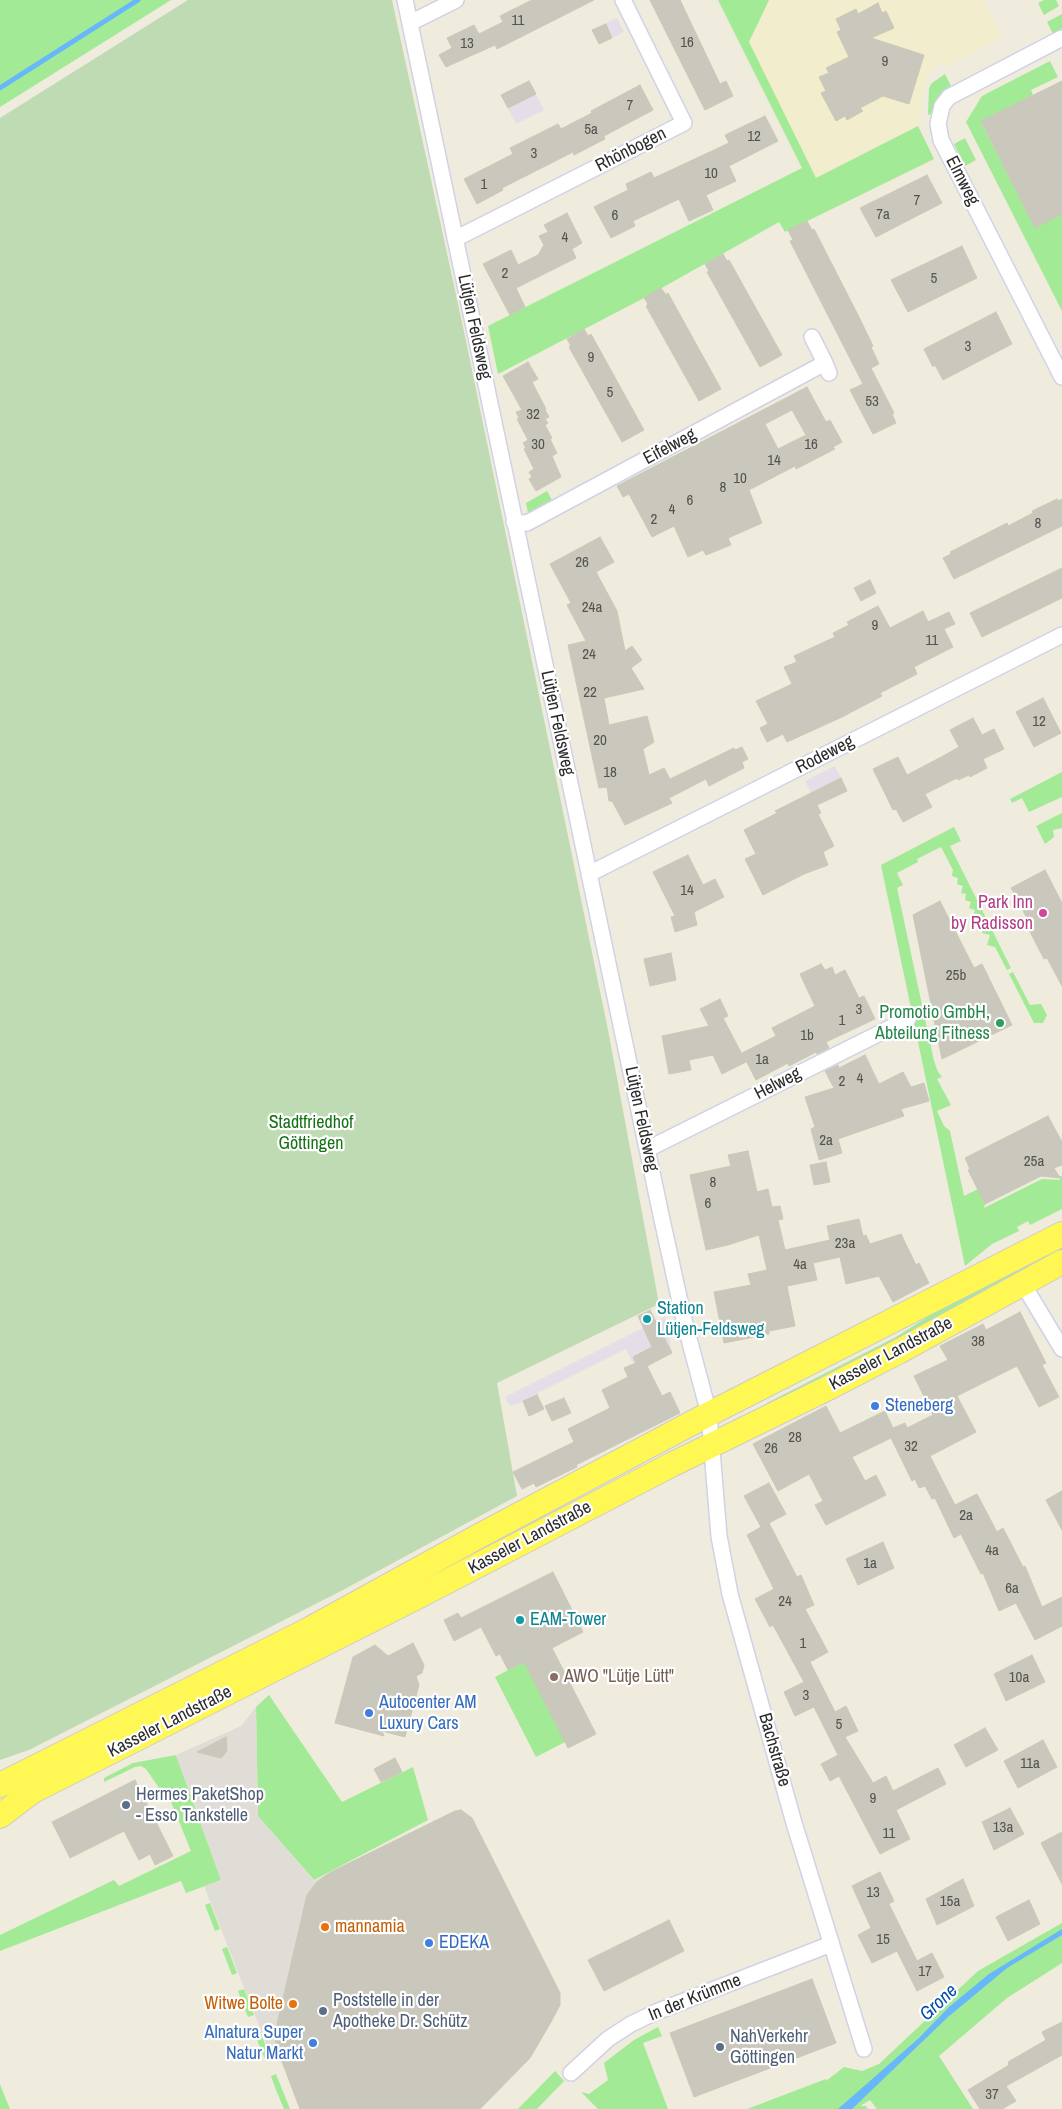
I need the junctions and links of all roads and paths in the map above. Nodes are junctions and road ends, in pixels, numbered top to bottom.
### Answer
1 (405, 0) edge
2 (456, 0) edge
3 (623, 0) edge
4 (410, 23) junction
5 (1062, 38) edge
6 (455, 239) junction
7 (812, 337) dead end
8 (1062, 378) edge
9 (514, 522) junction
10 (1062, 635) edge
11 (588, 874) junction
12 (908, 1019) dead end
13 (648, 1149) junction
14 (1062, 1234) edge
15 (1062, 1262) edge
16 (1023, 1284) junction
17 (1062, 1349) edge
18 (709, 1414) junction
19 (712, 1445) junction
20 (0, 1785) edge
21 (0, 1816) edge
22 (831, 1944) junction
23 (864, 2049) dead end
24 (571, 2073) dead end

1 - 4 street, Lütjen Feldsweg
2 - 4 street
3 - 6 street, Rhönbogen
4 - 6 street, Lütjen Feldsweg
5 - 8 street, Elmweg
6 - 9 street, Lütjen Feldsweg
7 - 9 street, Eifelweg
9 - 11 street, Lütjen Feldsweg
10 - 11 street, Rodeweg
11 - 13 street, Lütjen Feldsweg
12 - 13 street, Helweg
13 - 18 street, Lütjen Feldsweg
14 - 18 main road, Kasseler Landstraße
15 - 16 main road, Kasseler Landstraße
16 - 17 street
16 - 19 main road, Kasseler Landstraße
18 - 19 street, Lütjen Feldsweg
18 - 20 main road, Kasseler Landstraße
19 - 21 main road, Kasseler Landstraße
19 - 22 street, Bachstraße
22 - 23 street, Bachstraße
22 - 24 street, In der Krümme

